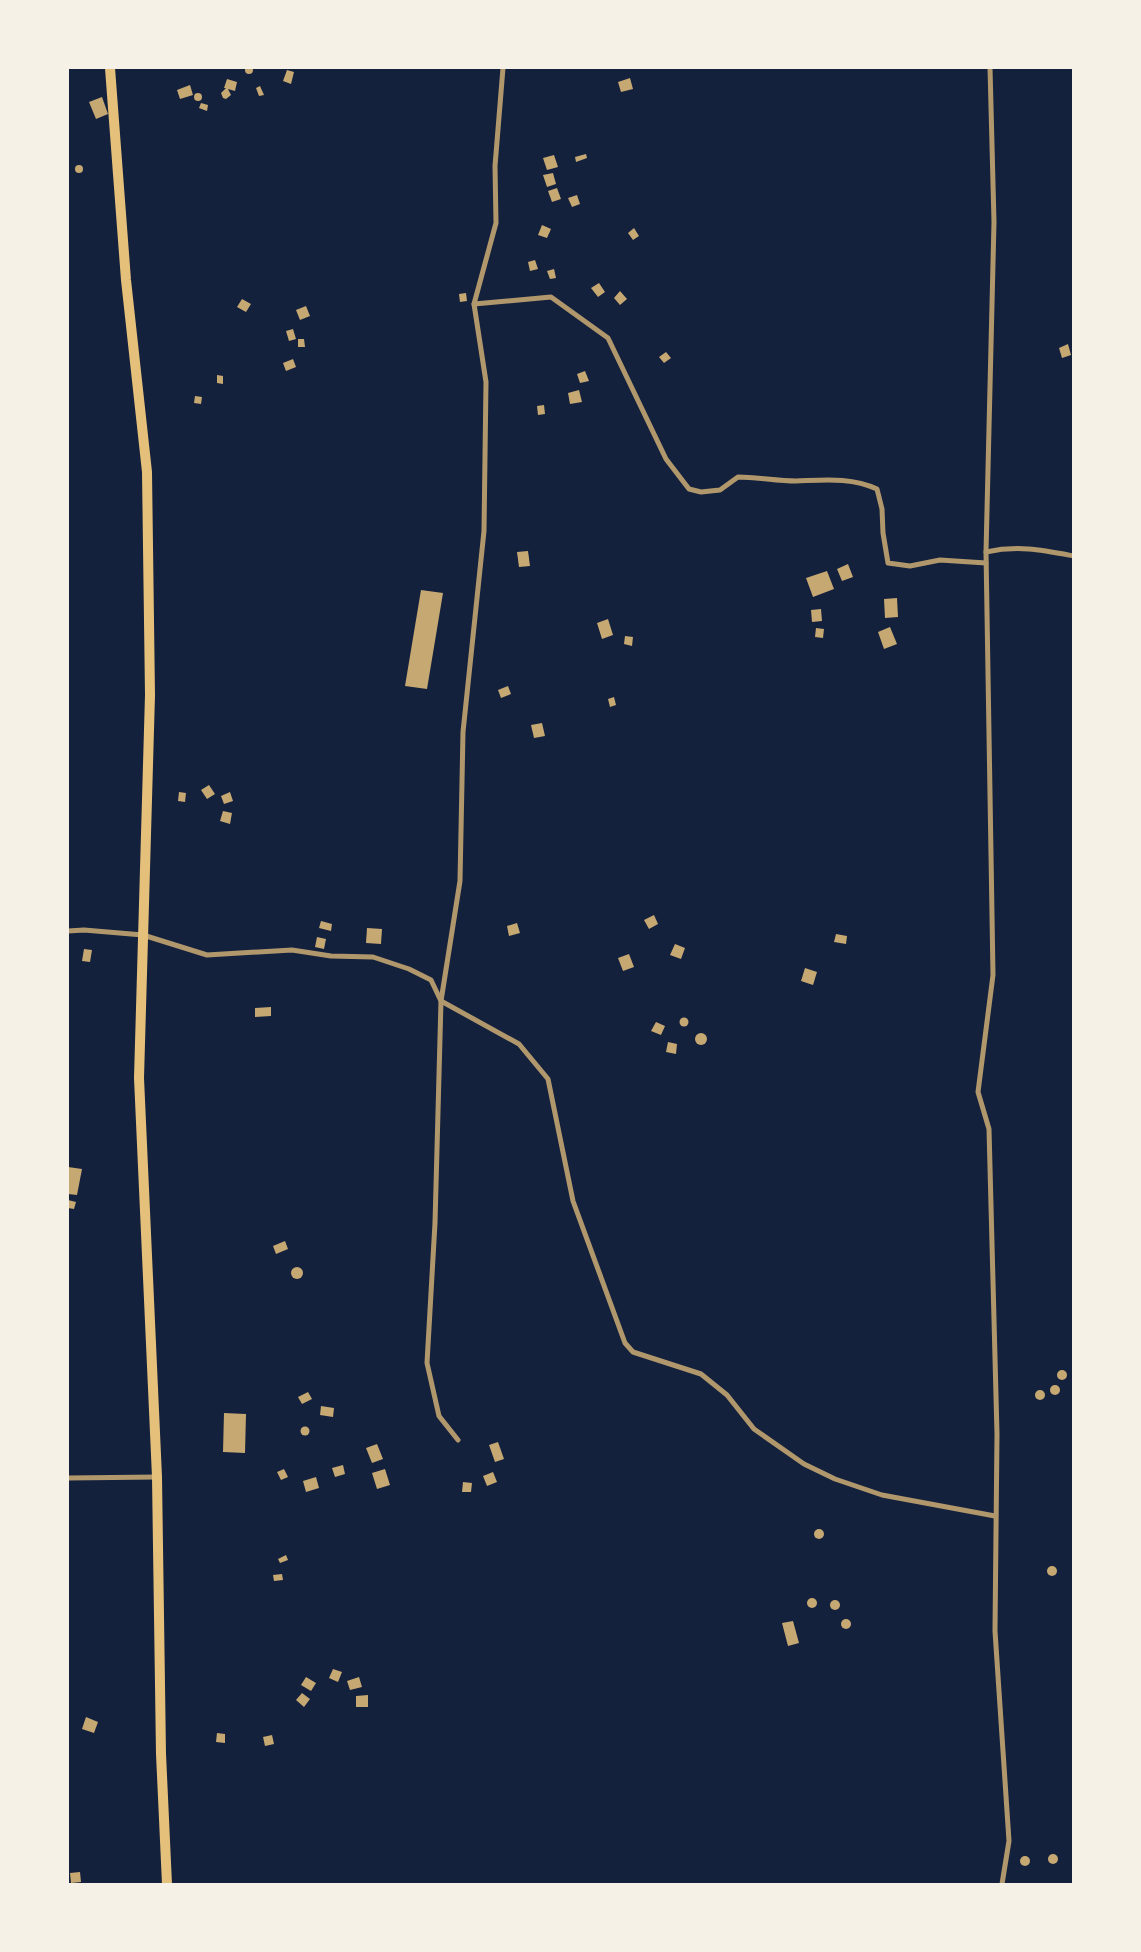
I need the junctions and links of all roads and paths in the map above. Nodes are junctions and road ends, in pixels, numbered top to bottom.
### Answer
1 (110, 68) edge
2 (503, 68) edge
3 (990, 68) edge
4 (474, 304) junction
5 (986, 552) junction
6 (1074, 556) edge
7 (986, 563) junction
8 (68, 931) edge
9 (144, 935) junction
10 (441, 1001) junction
11 (458, 1440) dead end
12 (157, 1477) junction
13 (68, 1478) edge
14 (995, 1516) junction
15 (167, 1884) edge
16 (1002, 1884) edge

1 - 9 main road
2 - 4 street
3 - 5 street
4 - 7 street
4 - 10 street
5 - 6 street
5 - 7 street
7 - 14 street
8 - 9 street
9 - 10 street
9 - 12 main road
10 - 11 street
10 - 14 street
12 - 13 street
12 - 15 main road
14 - 16 street

